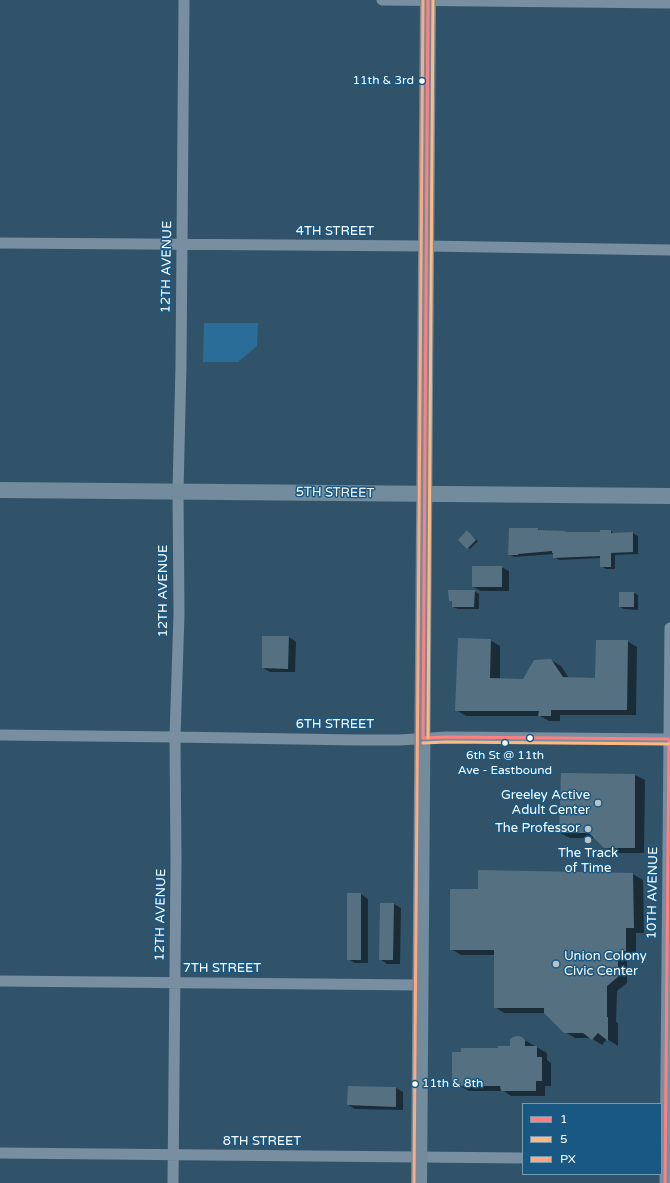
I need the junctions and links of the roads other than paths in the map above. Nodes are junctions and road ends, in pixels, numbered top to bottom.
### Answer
1 (184, 0) edge
2 (382, 0) edge
3 (428, 0) edge
4 (670, 3) edge
5 (0, 243) edge
6 (181, 245) junction
7 (427, 246) junction
8 (670, 250) edge
9 (0, 490) edge
10 (178, 491) junction
11 (425, 494) junction
12 (670, 496) edge
13 (670, 628) edge
14 (0, 735) edge
15 (175, 736) junction
16 (423, 738) junction
17 (669, 738) edge
18 (0, 982) edge
19 (174, 983) junction
20 (420, 985) junction
21 (668, 987) edge
22 (0, 1153) edge
23 (173, 1156) junction
24 (419, 1157) junction
25 (522, 1158) edge
26 (663, 1160) edge
27 (173, 1183) edge
28 (419, 1183) edge
29 (665, 1183) edge

1 - 6 street, 12TH AVENUE
2 - 3 street
3 - 4 street
3 - 7 main road
5 - 6 street, 4TH STREET
6 - 7 street, 4TH STREET
6 - 10 street, 12TH AVENUE
7 - 8 street, 4TH STREET
7 - 11 main road
9 - 10 main road, 5TH STREET
10 - 11 main road, 5TH STREET
10 - 15 street, 12TH AVENUE
11 - 12 main road, 5TH STREET
11 - 16 main road
13 - 17 street, 10TH AVENUE
14 - 15 street, 6TH STREET
15 - 16 street, 6TH STREET
15 - 19 street, 12TH AVENUE
16 - 17 street, 6TH STREET
16 - 20 main road
17 - 21 street, 10TH AVENUE
18 - 19 street, 7TH STREET
19 - 20 street, 7TH STREET
19 - 23 street, 12TH AVENUE
20 - 24 main road
21 - 26 street, 10TH AVENUE
22 - 23 street, 8TH STREET
23 - 24 street, 8TH STREET
23 - 27 street, 12TH AVENUE
24 - 25 street, 8TH STREET
24 - 28 main road
26 - 29 street, 10TH AVENUE

